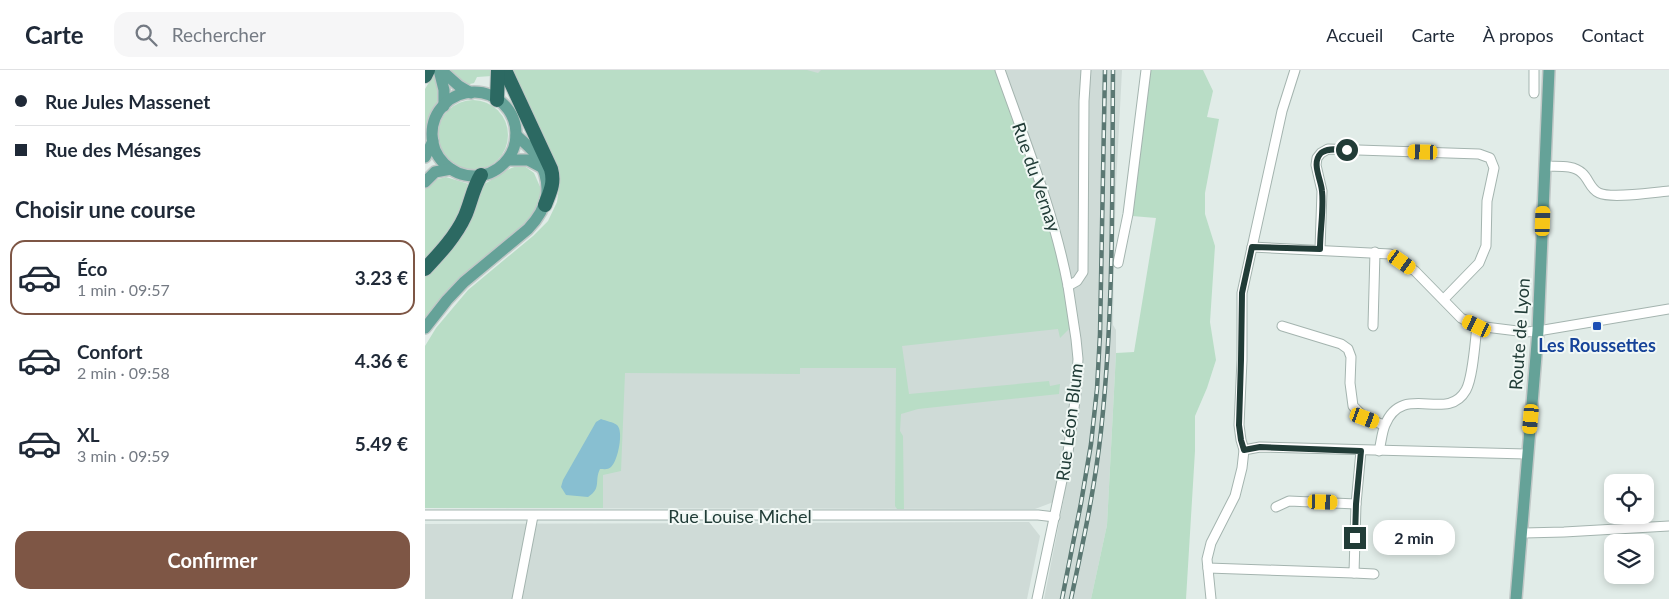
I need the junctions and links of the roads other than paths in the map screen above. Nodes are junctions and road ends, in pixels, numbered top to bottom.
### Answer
1 (429, 70) edge
2 (440, 70) edge
3 (498, 70) edge
4 (505, 70) edge
5 (1000, 70) edge
6 (1086, 70) edge
7 (1147, 70) edge
8 (1295, 70) edge
9 (1534, 70) edge
10 (1549, 70) edge
11 (425, 76) edge
12 (471, 93) junction
13 (1534, 93) dead end
14 (497, 100) junction
15 (444, 106) junction
16 (516, 135) junction
17 (433, 141) junction
18 (425, 157) edge
19 (507, 160) junction
20 (1545, 166) junction
21 (541, 167) junction
22 (451, 169) junction
23 (481, 175) junction
24 (425, 182) edge
25 (1669, 191) edge
26 (545, 205) junction
27 (1252, 247) junction
28 (1320, 249) junction
29 (1375, 252) junction
30 (1118, 263) dead end
31 (425, 269) edge
32 (1068, 286) junction
33 (1443, 299) junction
34 (1669, 309) edge
35 (1282, 326) dead end
36 (1373, 326) dead end
37 (1477, 326) junction
38 (425, 328) edge
39 (1538, 331) junction
40 (1384, 426) junction
41 (1244, 450) junction
42 (1361, 451) junction
43 (1379, 451) junction
44 (1528, 454) junction
45 (1356, 504) junction
46 (1277, 507) dead end
47 (425, 516) edge
48 (533, 516) junction
49 (1055, 517) junction
50 (1669, 526) edge
51 (1521, 533) junction
52 (1208, 568) junction
53 (1354, 573) junction
54 (1374, 574) dead end
55 (517, 599) edge
56 (1037, 599) edge
57 (1211, 599) edge
58 (1516, 599) edge

1 - 11 highway
2 - 12 main road
2 - 15 main road
3 - 14 highway
4 - 26 highway
5 - 32 street, Rue du Vernay
6 - 32 street
7 - 30 street
8 - 27 street
9 - 13 street
10 - 20 main road, Route de Lyon
12 - 14 main road
12 - 15 main road
14 - 16 main road
15 - 17 main road
16 - 19 main road
16 - 21 main road
17 - 18 main road
17 - 22 main road
19 - 21 main road
19 - 23 main road
20 - 25 street
20 - 39 main road, Route de Lyon
21 - 26 main road
22 - 23 main road
22 - 24 main road
23 - 31 highway
26 - 38 main road
27 - 28 street
27 - 41 street
28 - 29 street
28 - 33 street
29 - 33 street
29 - 36 street
32 - 49 street, Rue Léon Blum
33 - 37 street
34 - 39 street
35 - 40 street
37 - 39 street
37 - 40 street
39 - 44 main road, Route de Lyon
40 - 43 street
41 - 42 street
41 - 52 street
42 - 43 street
42 - 45 street
43 - 44 street
44 - 51 main road, Route de Lyon
45 - 46 street
45 - 53 street
47 - 48 street, Rue Louise Michel
48 - 49 street, Rue Louise Michel
48 - 55 street
49 - 56 street, Rue Léon Blum
50 - 51 street
51 - 58 main road, Route de Lyon
52 - 53 street
52 - 57 street
53 - 54 street

